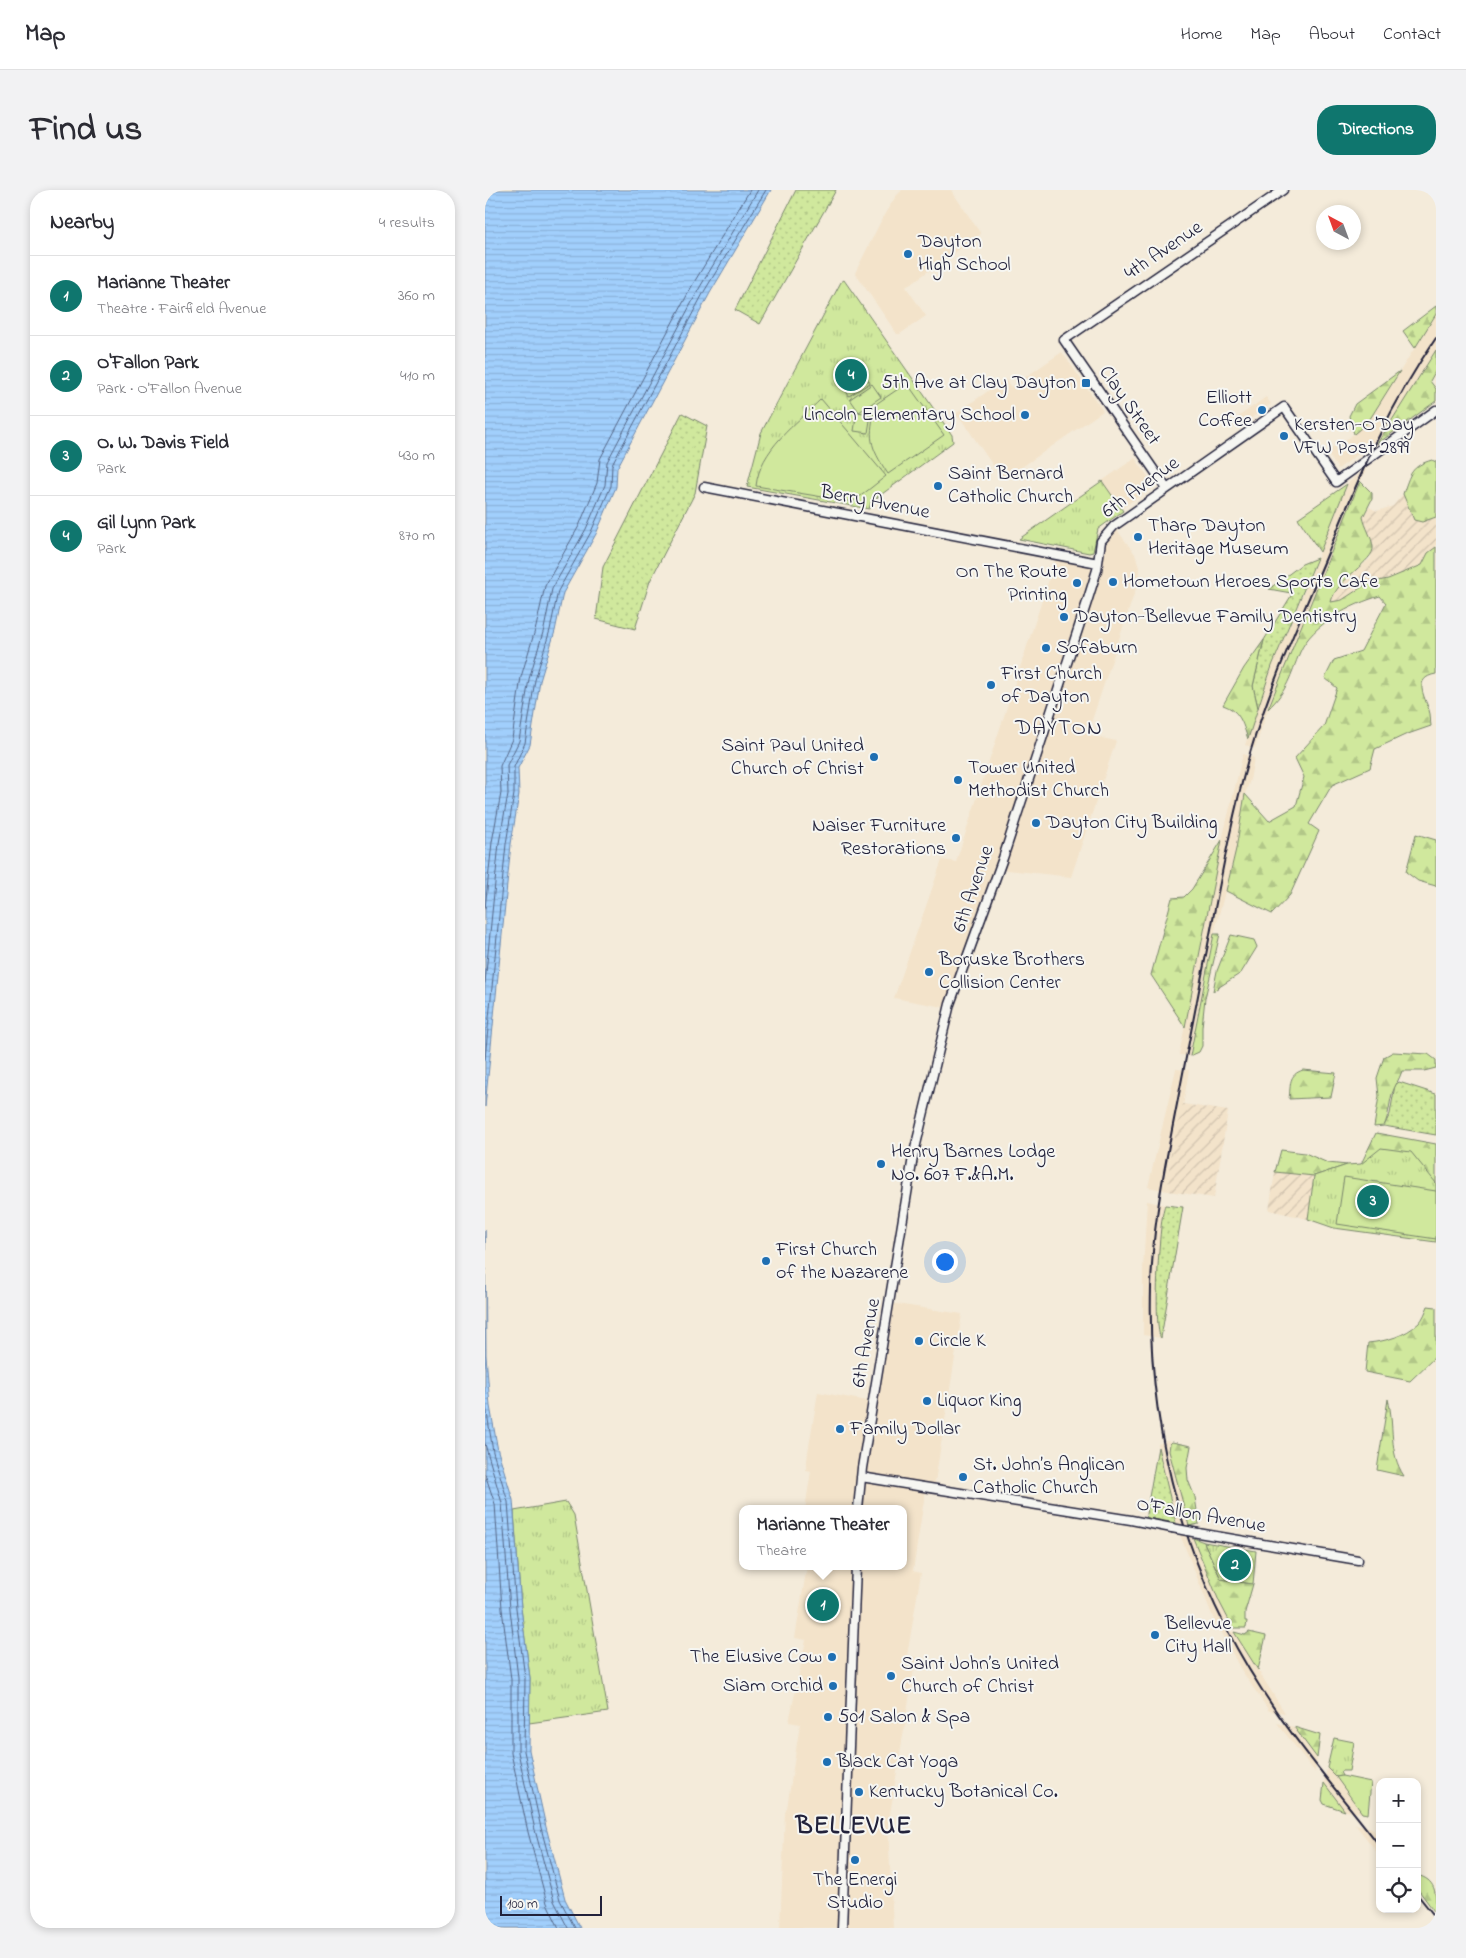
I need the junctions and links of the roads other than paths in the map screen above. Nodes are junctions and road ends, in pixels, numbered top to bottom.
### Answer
1 (1283, 190) edge
2 (1064, 340) joint
3 (1436, 410) edge
4 (704, 486) dead end
5 (1167, 489) junction
6 (1098, 563) junction
7 (861, 1477) junction
8 (858, 1505) edge
9 (1357, 1560) dead end
10 (856, 1570) edge
11 (842, 1928) edge

1 - 2 street, 4th Avenue
2 - 5 street, Clay Street
3 - 5 street, 6th Avenue
4 - 6 street, Berry Avenue
5 - 6 street, 6th Avenue
6 - 7 street, 6th Avenue
7 - 8 street, 6th Avenue
7 - 9 street, O’Fallon Avenue, bridge
10 - 11 street

